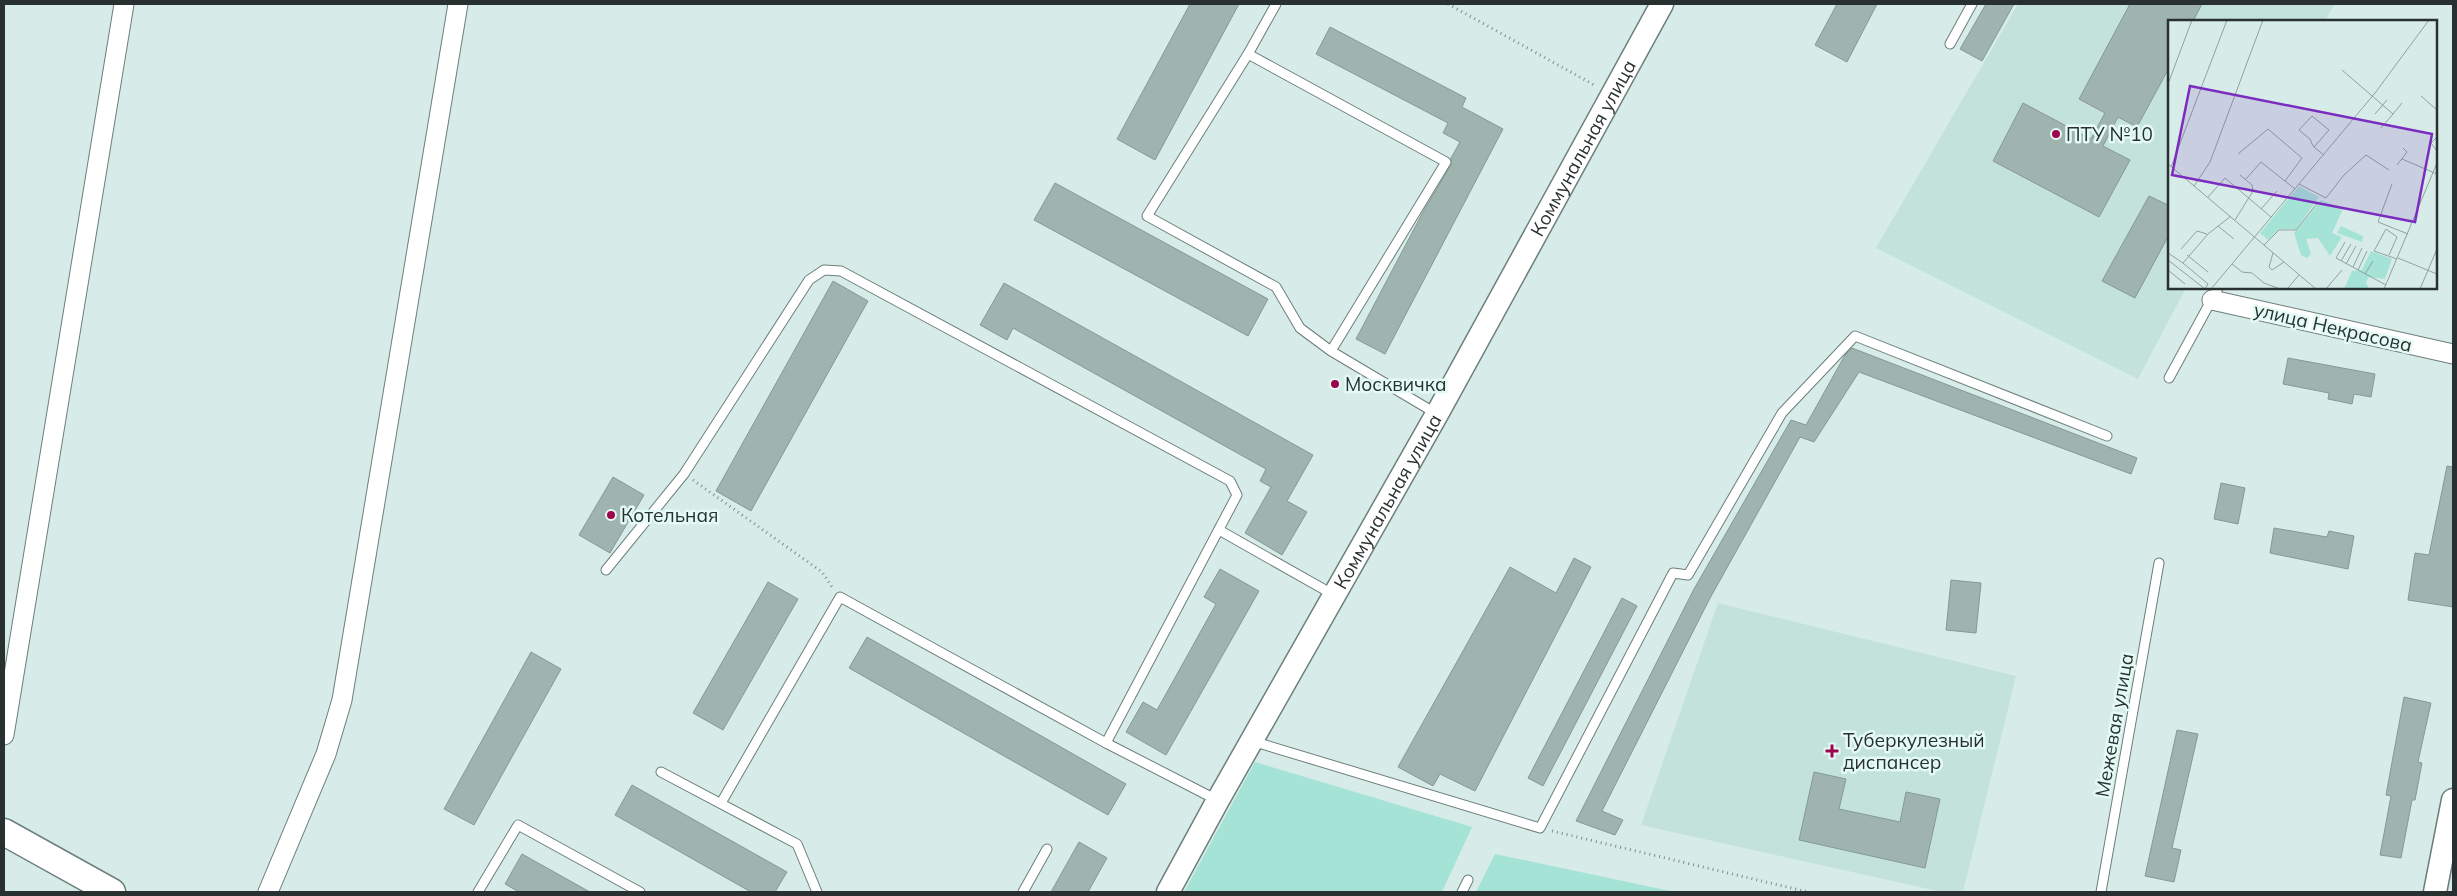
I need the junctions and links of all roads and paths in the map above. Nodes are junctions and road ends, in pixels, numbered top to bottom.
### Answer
1 (124, 4) edge
2 (458, 4) edge
3 (1276, 4) edge
4 (1448, 4) edge
5 (1662, 4) edge
6 (1972, 4) edge
7 (1950, 44) dead end
8 (1248, 54) junction
9 (1612, 95) junction
10 (2215, 294) edge
11 (1331, 351) junction
12 (2453, 354) edge
13 (2169, 378) dead end
14 (1437, 414) junction
15 (2107, 436) dead end
16 (684, 474) junction
17 (1219, 530) junction
18 (2159, 563) dead end
19 (606, 570) dead end
20 (1334, 595) junction
21 (840, 597) junction
22 (4, 735) edge
23 (1251, 741) junction
24 (1106, 743) junction
25 (661, 772) dead end
26 (1218, 800) junction
27 (2453, 800) edge
28 (721, 803) junction
29 (1540, 828) junction
30 (4, 832) edge
31 (1047, 849) dead end
32 (1468, 880) dead end
33 (112, 892) edge
34 (268, 892) edge
35 (478, 892) edge
36 (640, 892) edge
37 (817, 892) edge
38 (1023, 892) edge
39 (1168, 892) edge
40 (1462, 892) edge
41 (1808, 892) edge
42 (2101, 892) edge
43 (2435, 892) edge

1 - 22 street
2 - 34 street
3 - 8 lane
4 - 9 path
5 - 9 street, Коммунальная улица
6 - 7 lane
8 - 11 lane
8 - 11 lane
9 - 14 street, Коммунальная улица
10 - 12 street, улица Некрасова
10 - 13 lane
11 - 14 lane
14 - 20 street, Коммунальная улица
15 - 29 lane
16 - 17 lane
16 - 19 lane
16 - 21 path
17 - 20 lane
17 - 24 lane
18 - 42 lane, Межевая улица
20 - 23 street, Коммунальная улица
21 - 24 lane
21 - 28 lane
23 - 26 street, Коммунальная улица
23 - 29 lane
24 - 26 lane
25 - 28 lane
26 - 39 street, Коммунальная улица
27 - 43 street
28 - 37 lane
29 - 41 path
30 - 33 main road
31 - 38 lane
32 - 40 lane
35 - 36 lane

